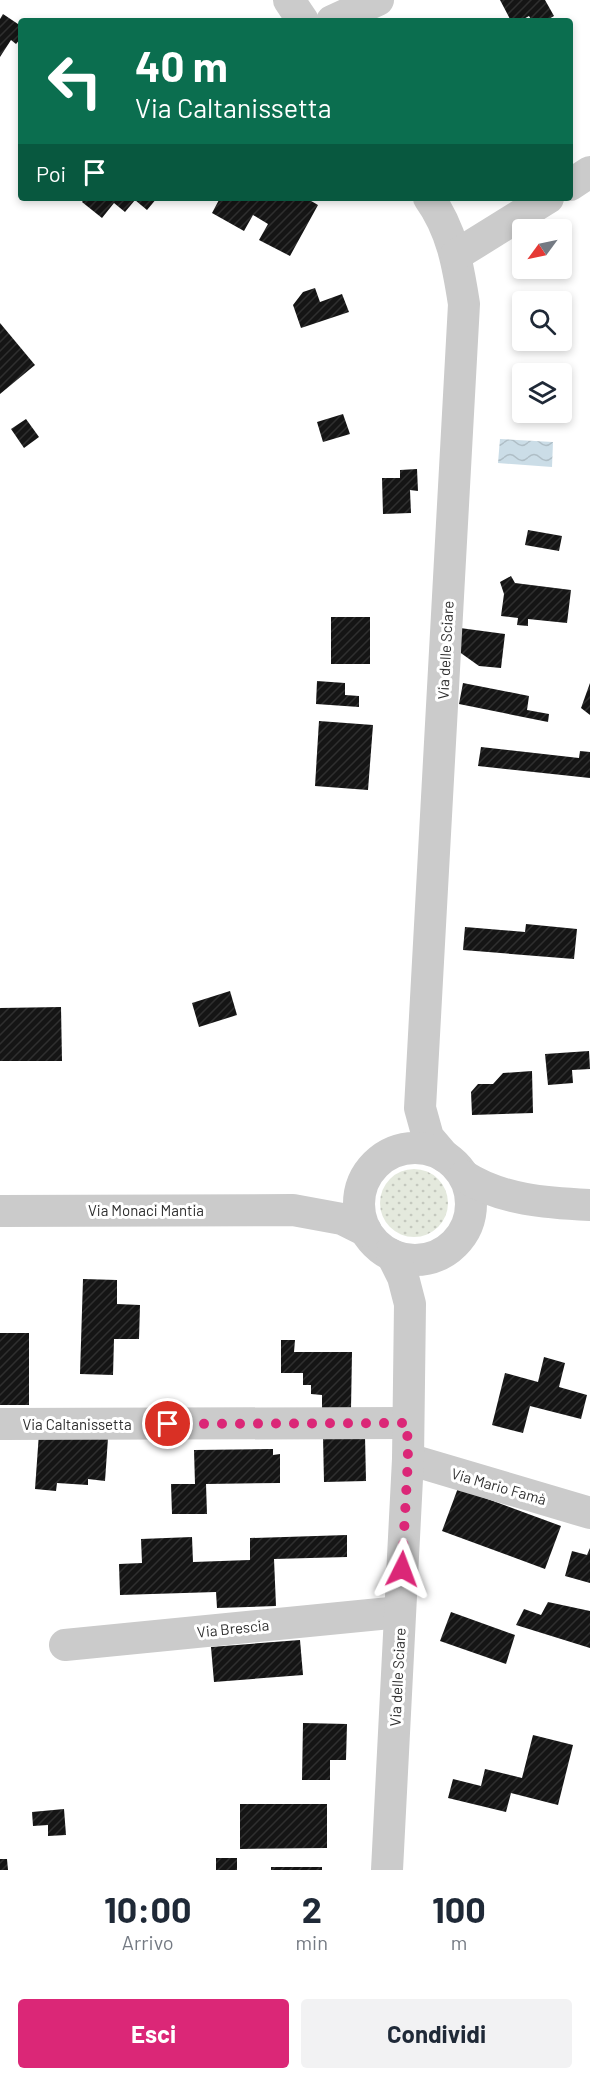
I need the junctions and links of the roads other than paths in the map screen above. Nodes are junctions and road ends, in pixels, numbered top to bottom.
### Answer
1 (289, 0) edge
2 (378, 0) edge
3 (301, 18) edge
4 (339, 18) edge
5 (590, 172) edge
6 (573, 182) edge
7 (431, 201) edge
8 (543, 201) edge
9 (456, 255) junction
10 (420, 1108) junction
11 (395, 1151) junction
12 (455, 1167) junction
13 (364, 1181) junction
14 (541, 1203) junction
15 (590, 1204) edge
16 (293, 1210) junction
17 (0, 1211) edge
18 (366, 1231) junction
19 (452, 1244) junction
20 (392, 1255) junction
21 (410, 1304) junction
22 (407, 1423) junction
23 (0, 1424) edge
24 (408, 1459) junction
25 (590, 1513) edge
26 (400, 1612) junction
27 (65, 1645) dead end
28 (387, 1870) edge

1 - 3 street
2 - 4 street
5 - 6 street
7 - 9 street, Via delle Sciare
8 - 9 street
9 - 10 street, Via delle Sciare
10 - 11 street, Via delle Sciare
10 - 12 street, Via delle Sciare
11 - 12 street
11 - 13 street
12 - 14 street
12 - 19 street
13 - 16 street, Via Monaci Mantia
13 - 18 street
14 - 15 street
14 - 19 street
16 - 17 street, Via Monaci Mantia
16 - 18 street, Via Monaci Mantia
18 - 20 street
19 - 20 street
19 - 21 street, Via delle Sciare
20 - 21 street, Via delle Sciare
21 - 22 street, Via delle Sciare
22 - 23 street, Via Caltanissetta
22 - 24 street, Via delle Sciare
24 - 25 street, Via Mario Famà
24 - 26 street, Via delle Sciare
26 - 27 street, Via Brescia
26 - 28 street, Via delle Sciare

